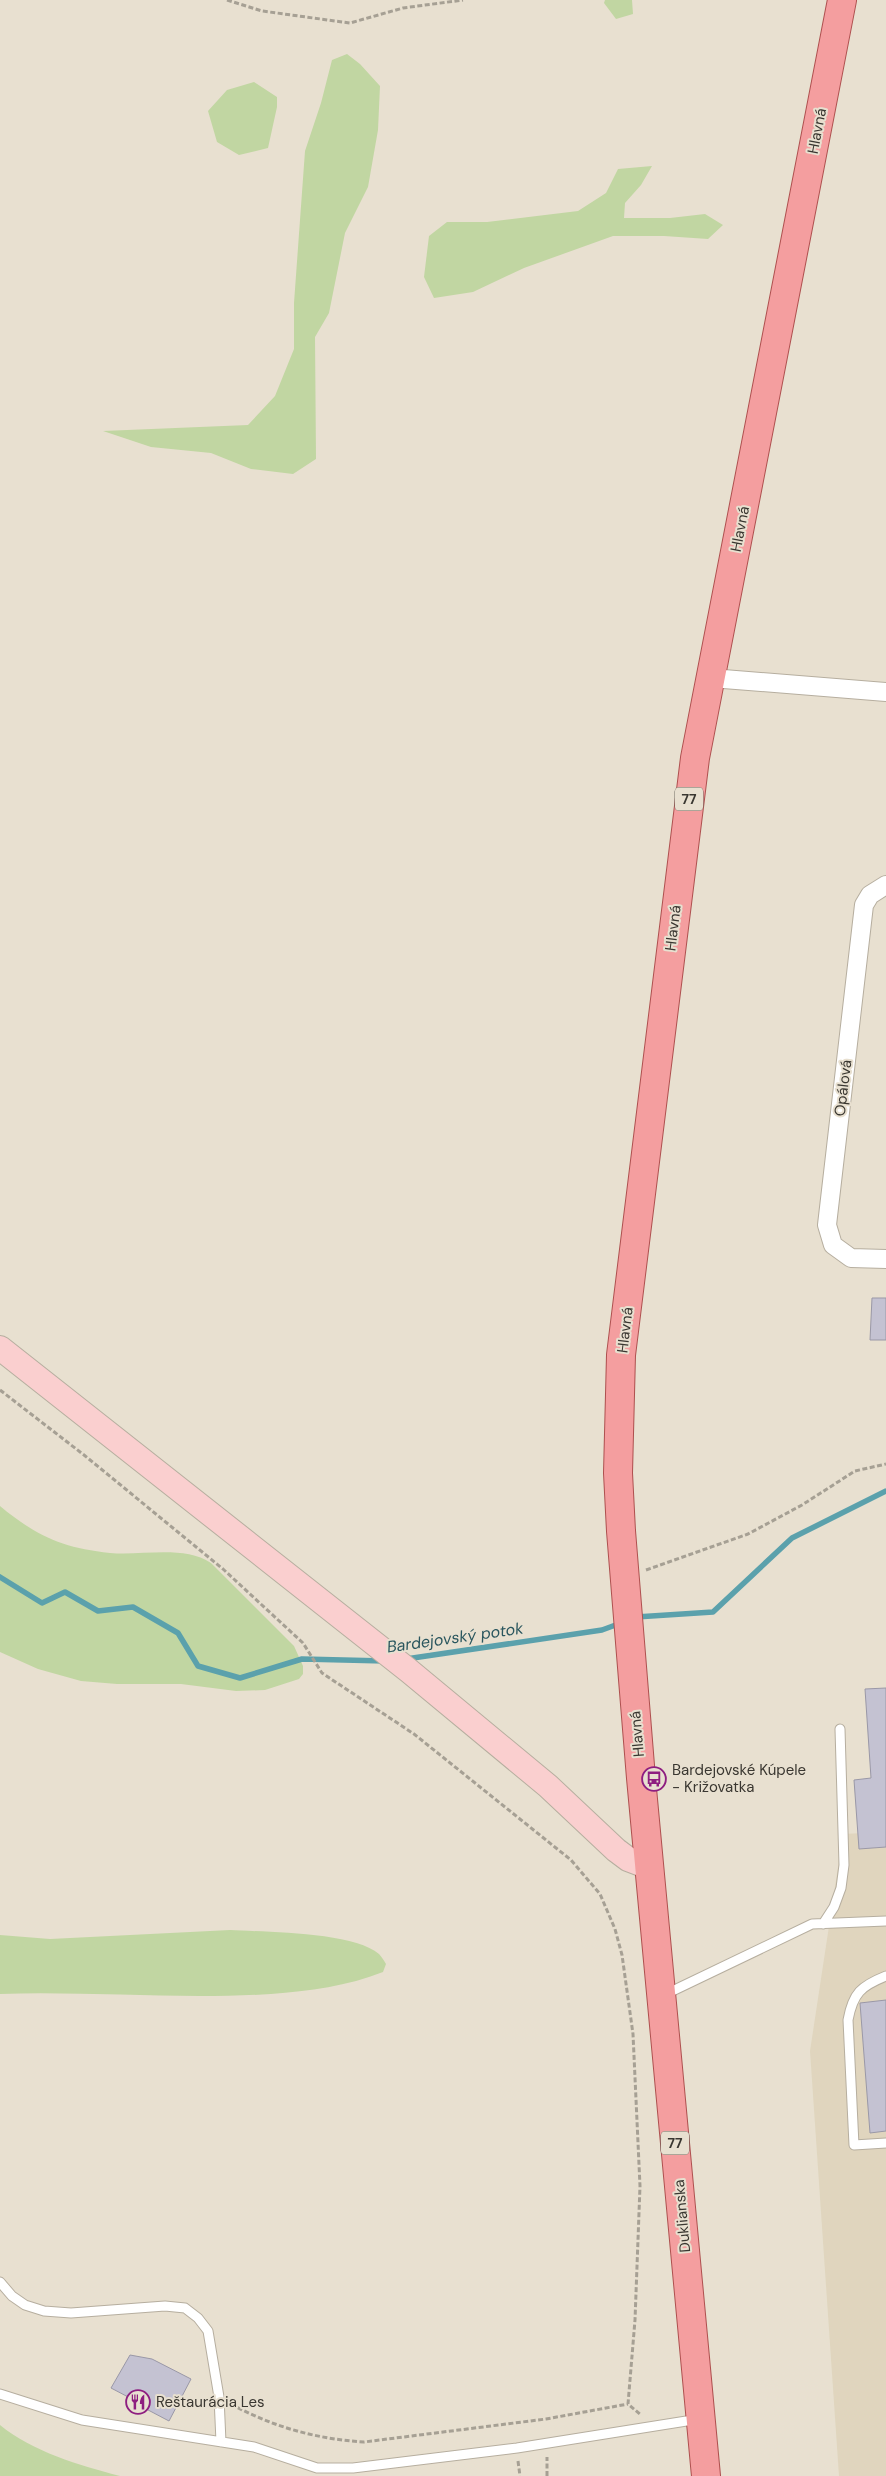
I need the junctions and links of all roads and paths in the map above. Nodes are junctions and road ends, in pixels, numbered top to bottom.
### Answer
1 (226, 0) edge
2 (463, 0) edge
3 (842, 0) edge
4 (711, 678) junction
5 (886, 692) edge
6 (886, 885) edge
7 (886, 1259) edge
8 (0, 1348) edge
9 (0, 1390) edge
10 (886, 1464) edge
11 (624, 1577) junction
12 (840, 1729) dead end
13 (649, 1867) junction
14 (886, 1921) edge
15 (823, 1924) junction
16 (886, 1976) edge
17 (661, 1996) junction
18 (886, 2143) edge
19 (0, 2282) edge
20 (0, 2394) edge
21 (219, 2398) junction
22 (628, 2404) junction
23 (546, 2419) junction
24 (701, 2419) junction
25 (546, 2427) dead end
26 (656, 2427) junction
27 (220, 2442) junction
28 (547, 2461) dead end
29 (547, 2475) edge
30 (706, 2476) edge

1 - 2 path
3 - 4 main road, Hlavná / 77
4 - 5 street
4 - 11 main road, Hlavná / 77
6 - 7 street, Opálová
8 - 13 street
9 - 22 path
10 - 11 path
11 - 13 main road, Hlavná / 77
12 - 15 lane
13 - 17 main road, Duklianska / 77
14 - 15 lane
15 - 17 lane
16 - 18 lane
17 - 24 main road, Duklianska / 77
19 - 21 lane
20 - 27 lane
21 - 23 path
21 - 27 lane
22 - 23 path
22 - 26 path
23 - 25 path
24 - 26 lane
24 - 30 main road, Duklianska / 77
26 - 27 lane
28 - 29 path

